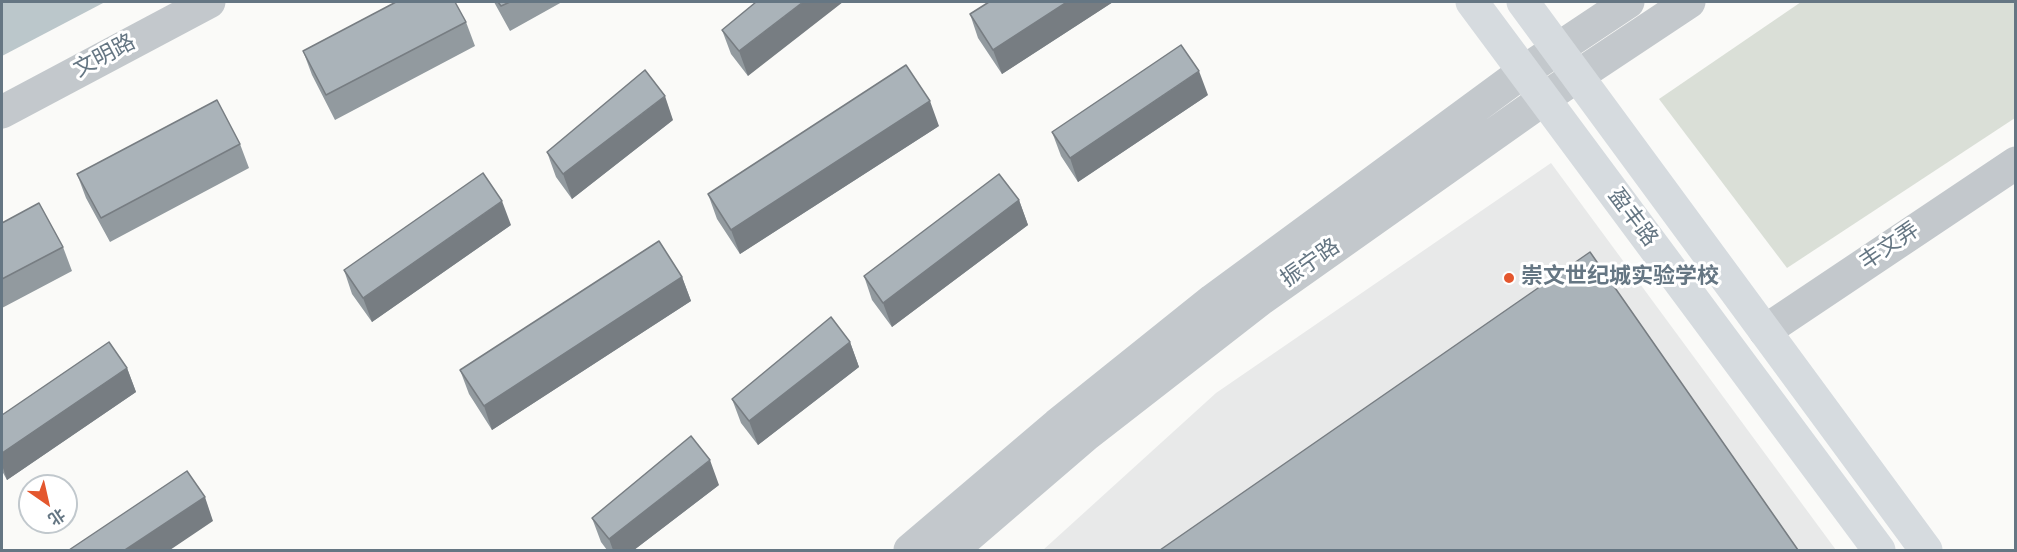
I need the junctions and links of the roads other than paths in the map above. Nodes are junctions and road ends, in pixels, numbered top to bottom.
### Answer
1 (209, 2) edge
2 (1472, 2) edge
3 (1523, 2) edge
4 (1628, 2) edge
5 (1689, 2) edge
6 (1557, 48) junction
7 (1523, 72) junction
8 (1578, 76) junction
9 (1544, 99) junction
10 (2, 112) edge
11 (2016, 163) edge
12 (1765, 331) junction
13 (910, 550) edge
14 (952, 550) edge
15 (1879, 550) edge
16 (1926, 550) edge

1 - 10 street, 文明路
2 - 7 main road, 盈丰路
3 - 6 main road, 盈丰路
4 - 6 street, 振宁路
5 - 8 street, 振宁路
6 - 7 street, 振宁路
6 - 8 main road, 盈丰路
7 - 9 main road, 盈丰路
7 - 13 street, 振宁路
8 - 9 street, 振宁路
8 - 12 main road, 盈丰路
9 - 14 street, 振宁路
9 - 15 main road, 盈丰路
11 - 12 street, 丰文弄
12 - 16 main road, 盈丰路

